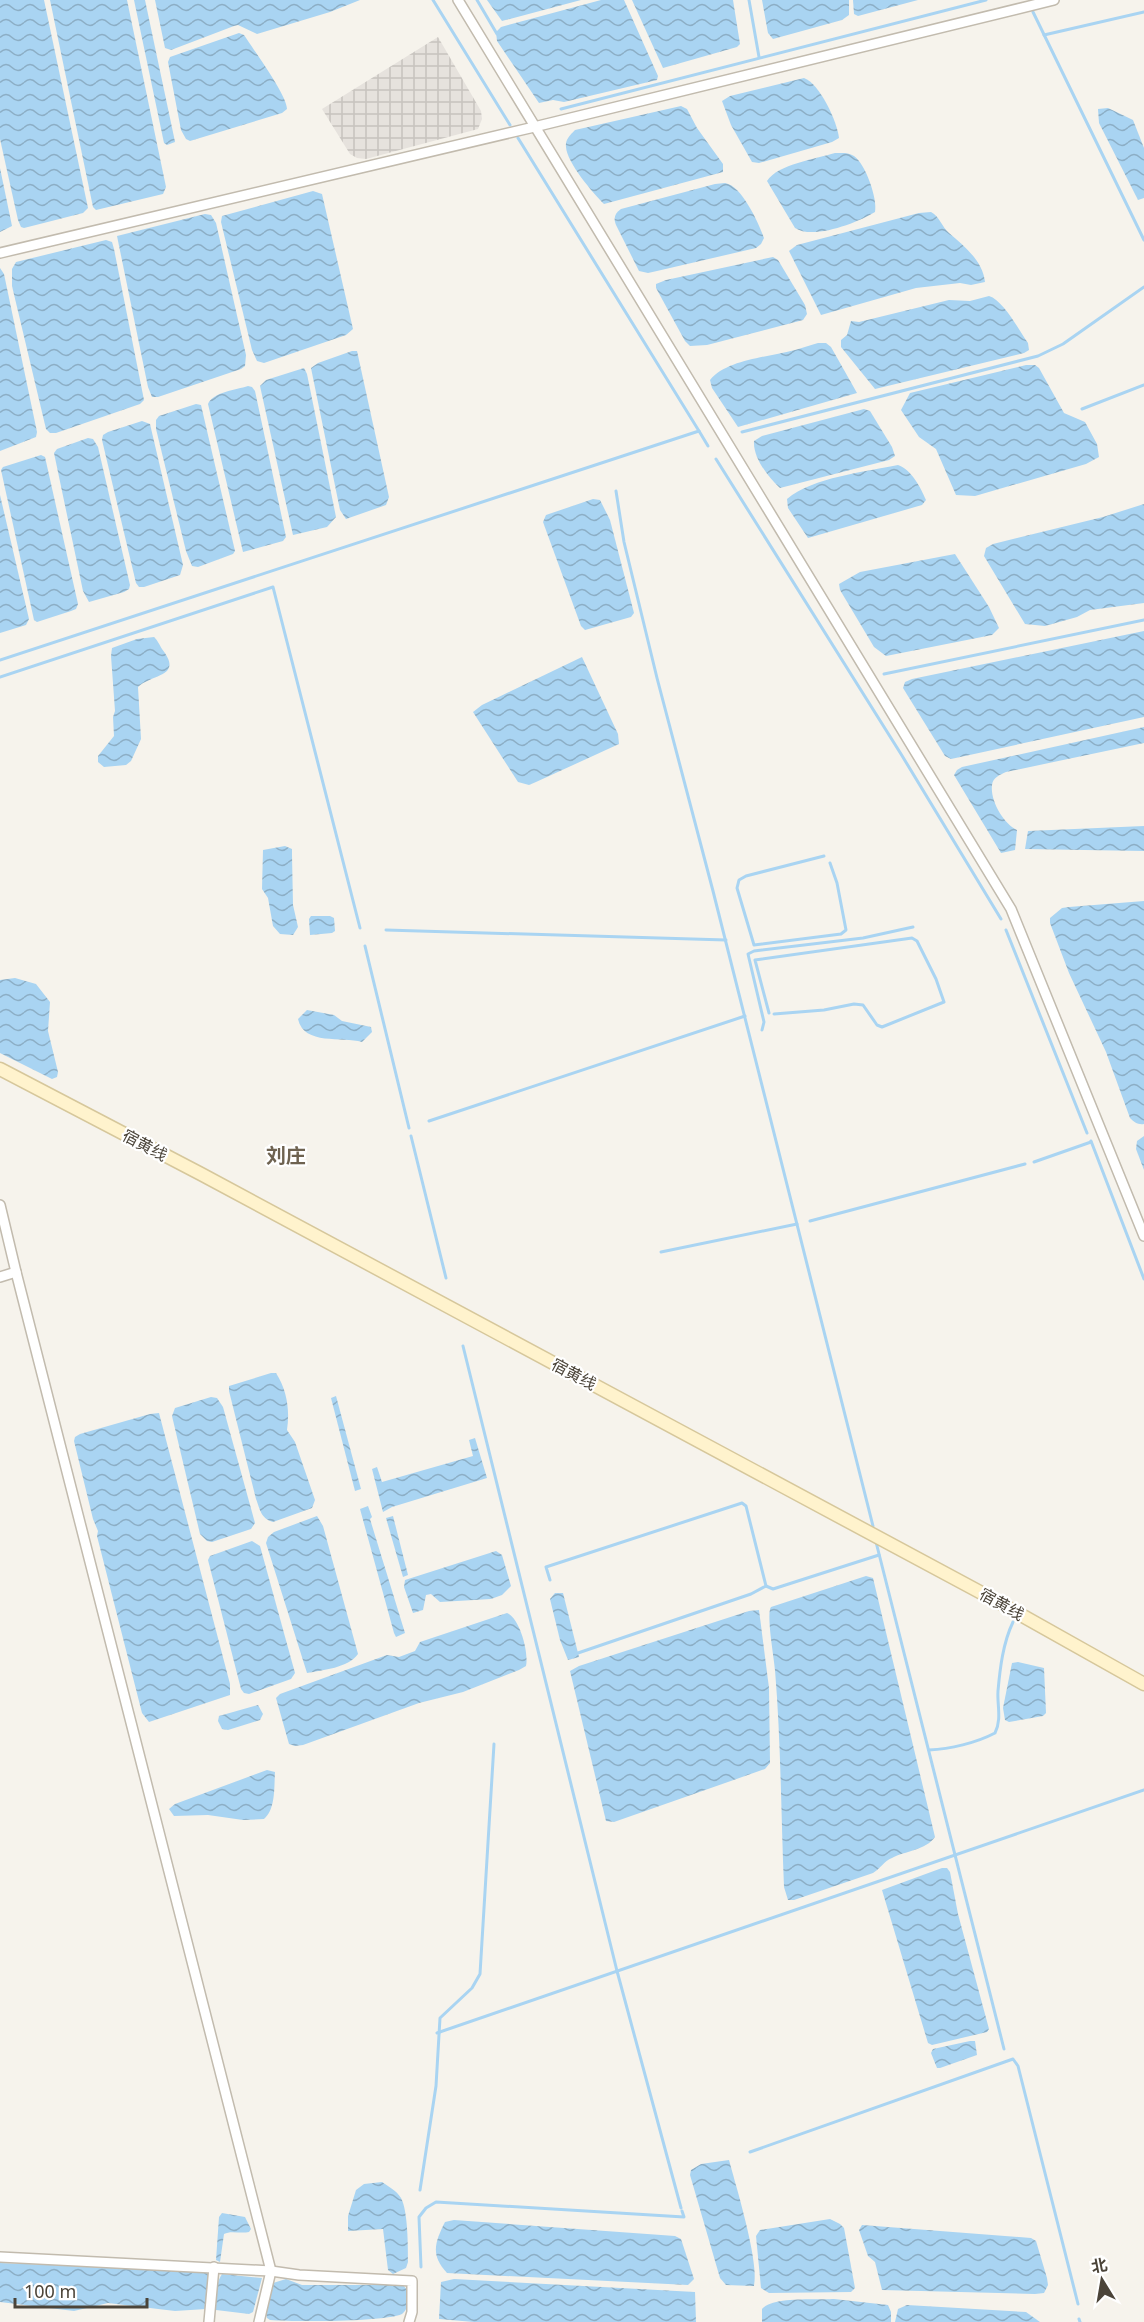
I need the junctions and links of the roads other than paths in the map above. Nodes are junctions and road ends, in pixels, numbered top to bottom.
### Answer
1 (458, 0) edge
2 (1054, 0) edge
3 (536, 126) junction
4 (0, 253) edge
5 (0, 1069) edge
6 (0, 1205) edge
7 (1144, 1236) edge
8 (16, 1272) junction
9 (0, 1277) edge
10 (1144, 1684) edge
11 (0, 2257) edge
12 (214, 2268) junction
13 (271, 2271) junction
14 (209, 2322) edge
15 (259, 2322) edge
16 (409, 2322) edge

1 - 3 street
2 - 3 street
3 - 4 street
3 - 7 street
5 - 10 main road, 宿黄线
6 - 8 street
8 - 9 street
8 - 13 street
11 - 12 street
12 - 13 street
12 - 14 street
13 - 15 street
13 - 16 street

